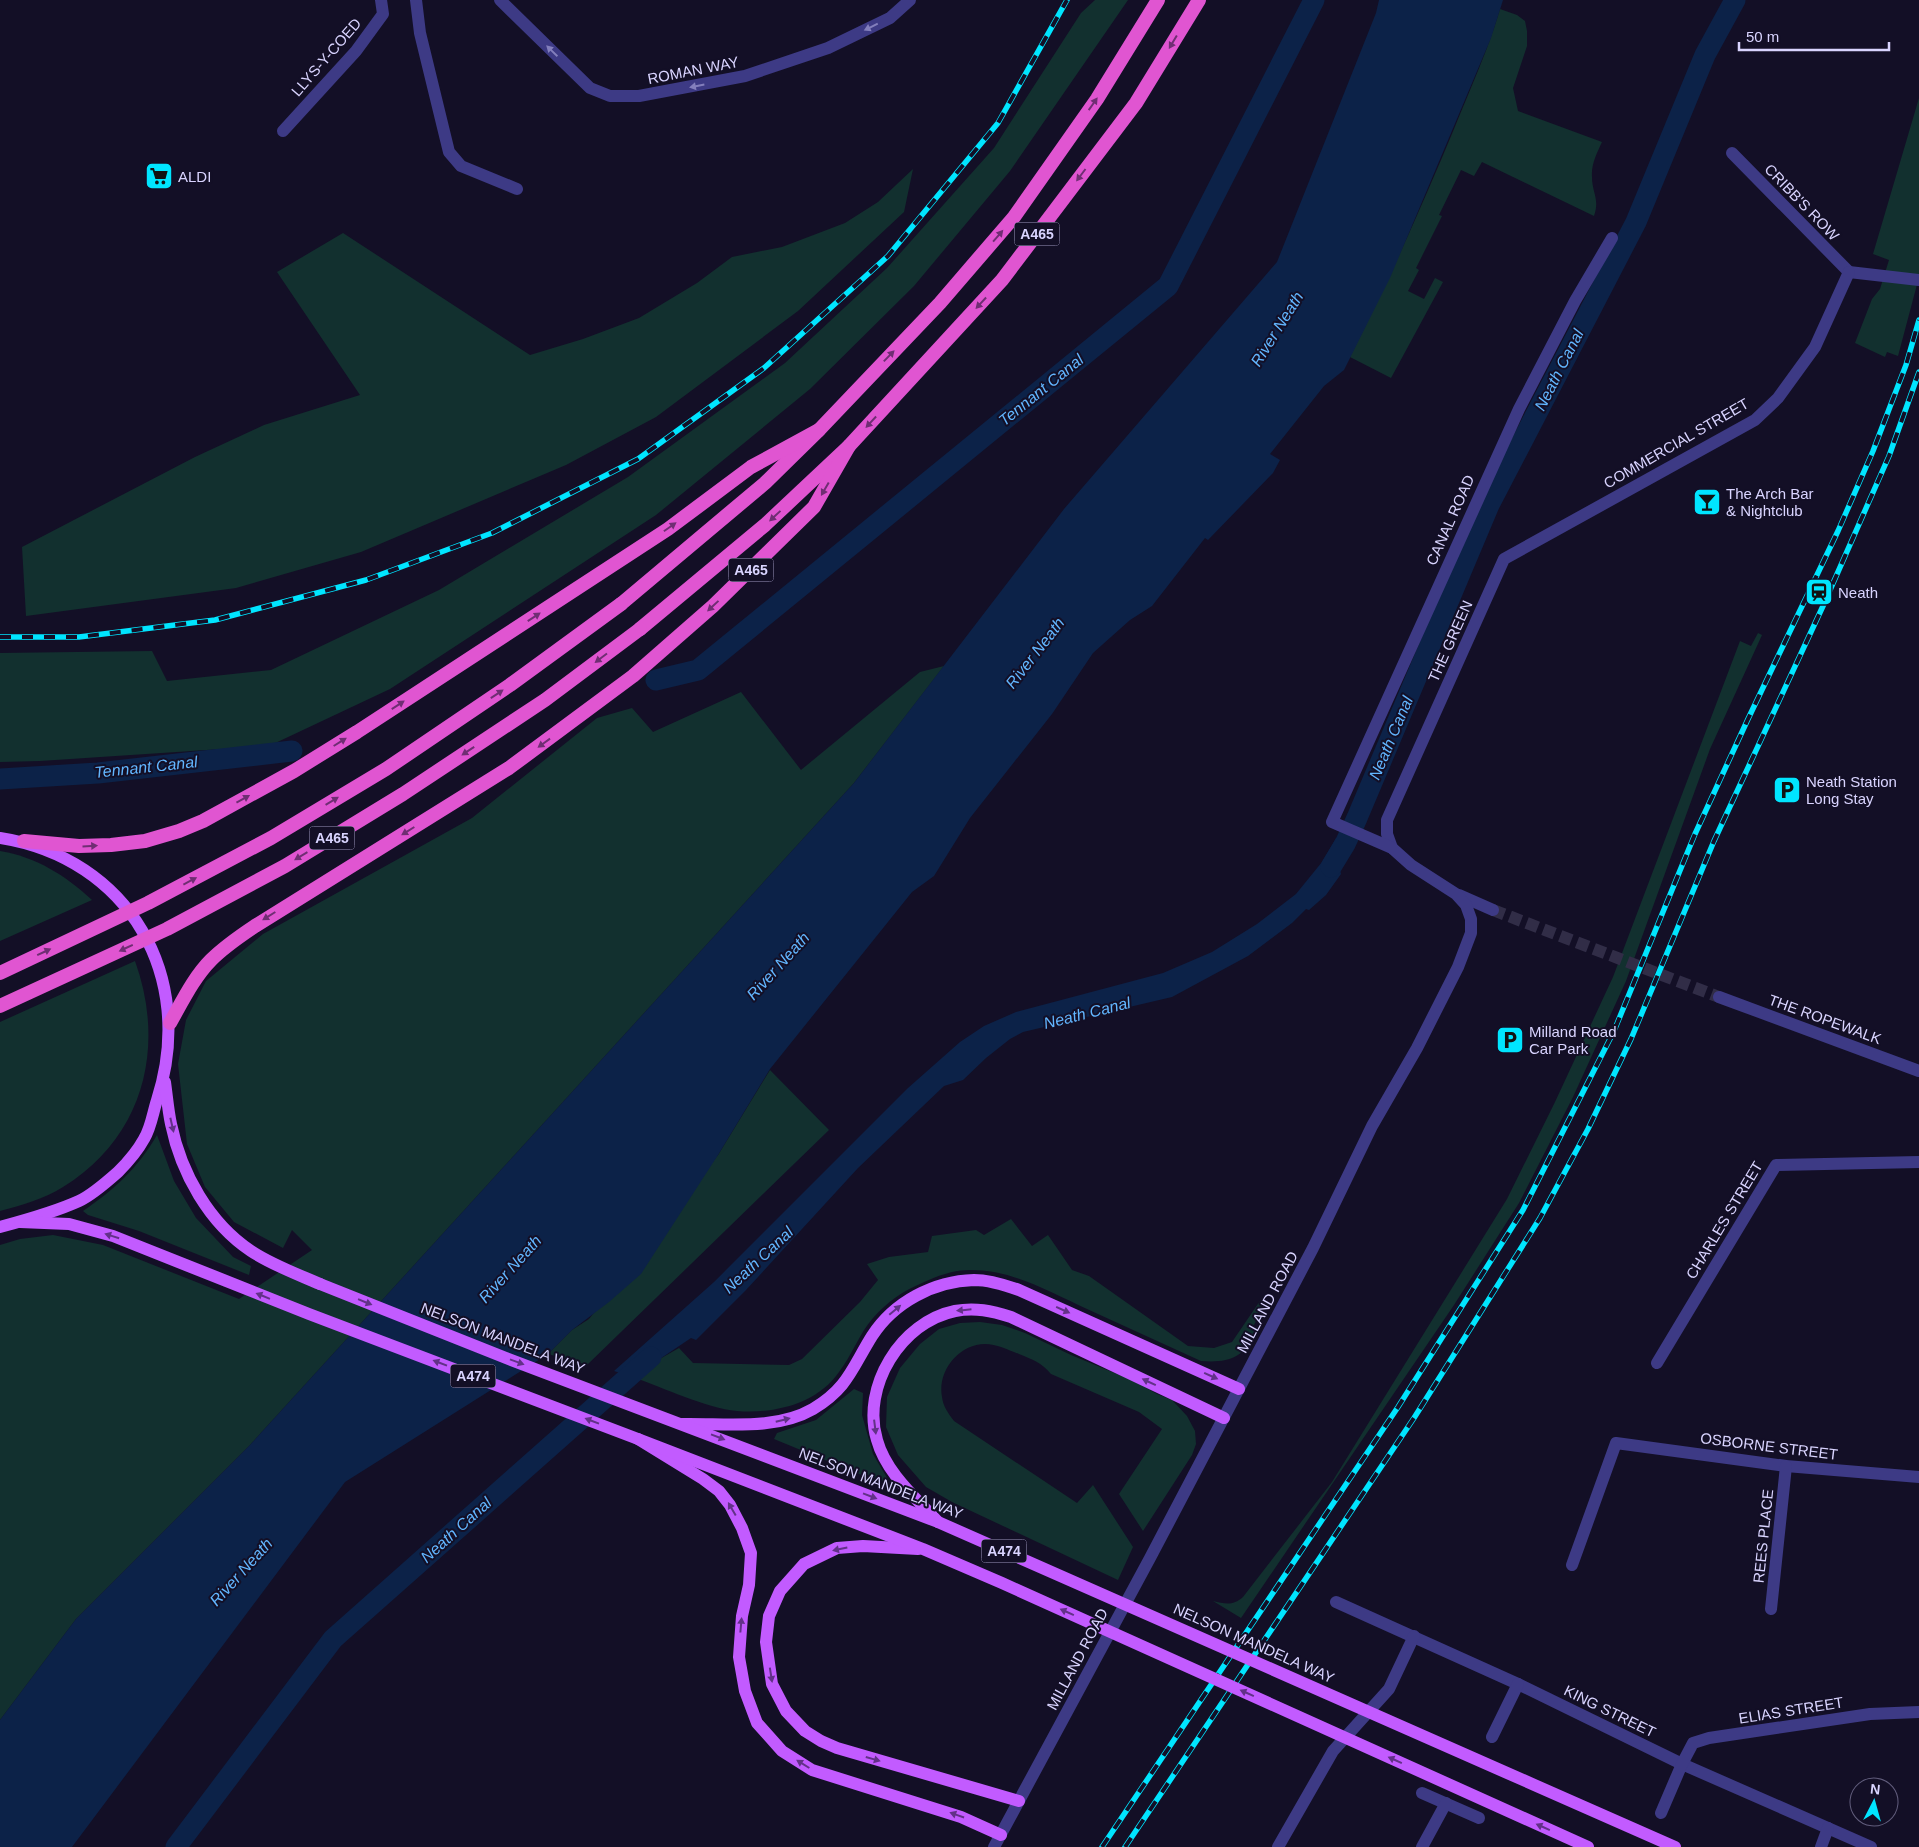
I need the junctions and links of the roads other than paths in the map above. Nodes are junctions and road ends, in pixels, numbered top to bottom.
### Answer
1 (382, 0) edge
2 (416, 0) edge
3 (500, 0) edge
4 (910, 0) edge
5 (1158, 0) edge
6 (1199, 0) edge
7 (283, 131) dead end
8 (1732, 153) dead end
9 (517, 189) dead end
10 (1612, 238) dead end
11 (1849, 272) junction
12 (1919, 280) edge
13 (819, 430) junction
14 (849, 446) junction
15 (1504, 559) joint
16 (1332, 822) joint
17 (0, 838) edge
18 (24, 841) junction
19 (1392, 848) junction
20 (1456, 894) junction
21 (1493, 910) tunnel mouth
22 (0, 973) edge
23 (1719, 997) tunnel mouth
24 (0, 1006) edge
25 (170, 1023) junction
26 (1919, 1071) edge
27 (165, 1077) junction
28 (1919, 1162) edge
29 (20, 1222) junction
30 (0, 1227) edge
31 (1656, 1362) dead end
32 (1239, 1389) junction
33 (1224, 1418) junction
34 (682, 1424) junction
35 (638, 1439) junction
36 (1786, 1466) junction
37 (1919, 1477) edge
38 (938, 1522) junction
39 (923, 1549) junction
40 (1572, 1565) dead end
41 (1336, 1602) dead end
42 (1771, 1609) dead end
43 (1414, 1636) junction
44 (1518, 1684) junction
45 (1919, 1712) edge
46 (1492, 1737) dead end
47 (1682, 1764) junction
48 (1422, 1793) dead end
49 (1019, 1801) junction
50 (1446, 1803) junction
51 (1662, 1813) dead end
52 (1479, 1818) dead end
53 (1828, 1828) junction
54 (1001, 1835) junction
55 (994, 1847) edge
56 (1278, 1847) edge
57 (1422, 1847) edge
58 (1588, 1847) edge
59 (1675, 1847) edge
60 (1820, 1847) edge
61 (1871, 1847) edge

1 - 7 street, LLYS-Y-COED
2 - 9 street
4 -> 3 street, ROMAN WAY
13 -> 5 highway, A465
6 -> 14 highway, A465
8 - 11 street, CRIBB'S ROW
10 - 16 street, CANAL ROAD
11 - 12 street
11 - 15 street, COMMERCIAL STREET
18 -> 13 highway, A465
22 -> 13 highway, A465, bridge
14 -> 24 highway, A465, bridge
14 -> 25 highway, A465
15 - 19 street, THE GREEN
16 - 19 street, MILLAND ROAD
17 - 18 main road
18 - 25 main road
19 - 20 street, MILLAND ROAD
20 - 21 street
20 - 32 street, MILLAND ROAD
23 - 26 street, THE ROPEWALK
25 - 27 main road
27 - 29 main road
27 -> 34 main road, NELSON MANDELA WAY / A474, bridge
28 - 31 street, CHARLES STREET
29 - 30 main road
35 -> 29 main road, A474
32 - 33 street, MILLAND ROAD
34 -> 32 main road
33 -> 38 main road
33 - 49 street, MILLAND ROAD
34 -> 38 main road, NELSON MANDELA WAY / A474, bridge
35 - 39 main road, A474, bridge
54 -> 35 main road, bridge
36 - 37 street, OSBORNE STREET
36 - 40 street, OSBORNE STREET
36 - 42 street, REES PLACE
38 - 59 main road, NELSON MANDELA WAY / A474, bridge
39 -> 49 main road
58 -> 39 main road, A474, bridge
41 - 43 street, KING STREET
43 - 44 street, KING STREET
43 - 56 street
44 - 46 street
44 - 47 street, KING STREET
45 - 47 street, ELIAS STREET
47 - 51 street, ELIAS STREET
47 - 53 street, KING STREET
48 - 50 street
49 - 54 street, MILLAND ROAD
50 - 52 street
50 - 57 street
53 - 60 street
53 - 61 street, KING STREET
54 - 55 street, MILLAND ROAD

